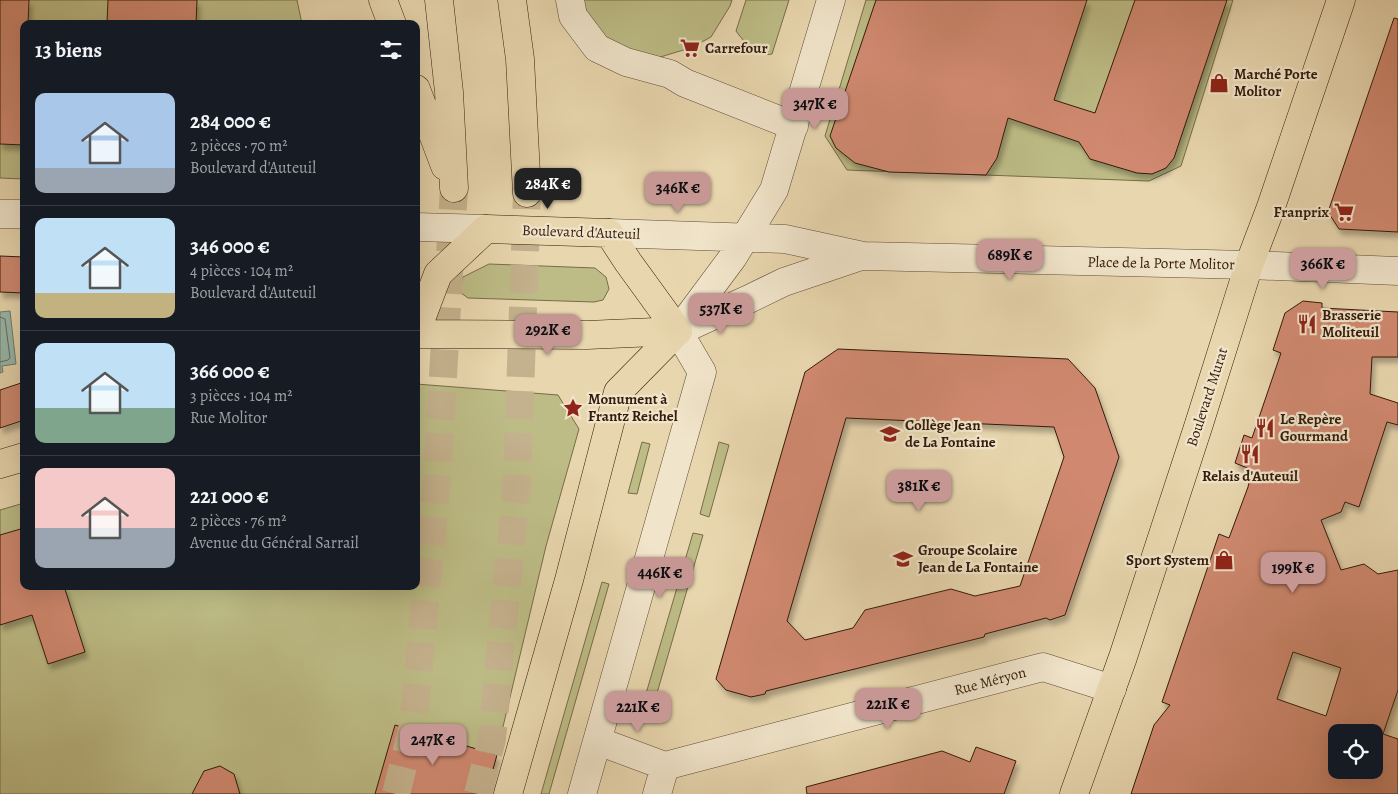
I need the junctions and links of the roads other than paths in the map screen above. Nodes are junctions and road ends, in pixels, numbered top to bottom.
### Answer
1 (383, 0) edge
2 (439, 0) edge
3 (512, 0) edge
4 (570, 0) edge
5 (831, 0) edge
6 (1341, 0) edge
7 (390, 20) edge
8 (420, 99) edge
9 (794, 126) junction
10 (527, 193) tunnel mouth
11 (0, 214) edge
12 (20, 214) edge
13 (420, 227) edge
14 (486, 229) junction
15 (609, 233) junction
16 (746, 237) junction
17 (863, 256) junction
18 (1249, 265) junction
19 (1398, 272) edge
20 (420, 322) edge
21 (678, 331) junction
22 (420, 333) edge
23 (20, 458) edge
24 (0, 464) edge
25 (1112, 689) junction
26 (598, 741) junction
27 (664, 766) junction
28 (508, 794) edge
29 (582, 794) edge
30 (657, 794) edge
31 (1074, 794) edge

1 - 7 main road
2 - 8 main road
3 - 10 main road
4 - 9 street
5 - 9 street
6 - 18 main road, Boulevard Murat
9 - 16 street
11 - 12 street
13 - 14 street, Boulevard d'Auteuil
14 - 15 main road, Boulevard d'Auteuil
14 - 20 main road
15 - 16 street, Boulevard d'Auteuil
15 - 21 main road
16 - 17 street, Place de la Porte Molitor
16 - 21 street
17 - 18 street, Place de la Porte Molitor
17 - 21 street, Place de la Porte Molitor
18 - 19 street, Place de la Porte Molitor
18 - 25 main road, Boulevard Murat
21 - 22 main road
21 - 26 street
21 - 28 main road
23 - 24 main road
25 - 27 street, Rue Méryon
25 - 31 main road, Boulevard Murat
26 - 27 street
26 - 29 street
27 - 30 street

